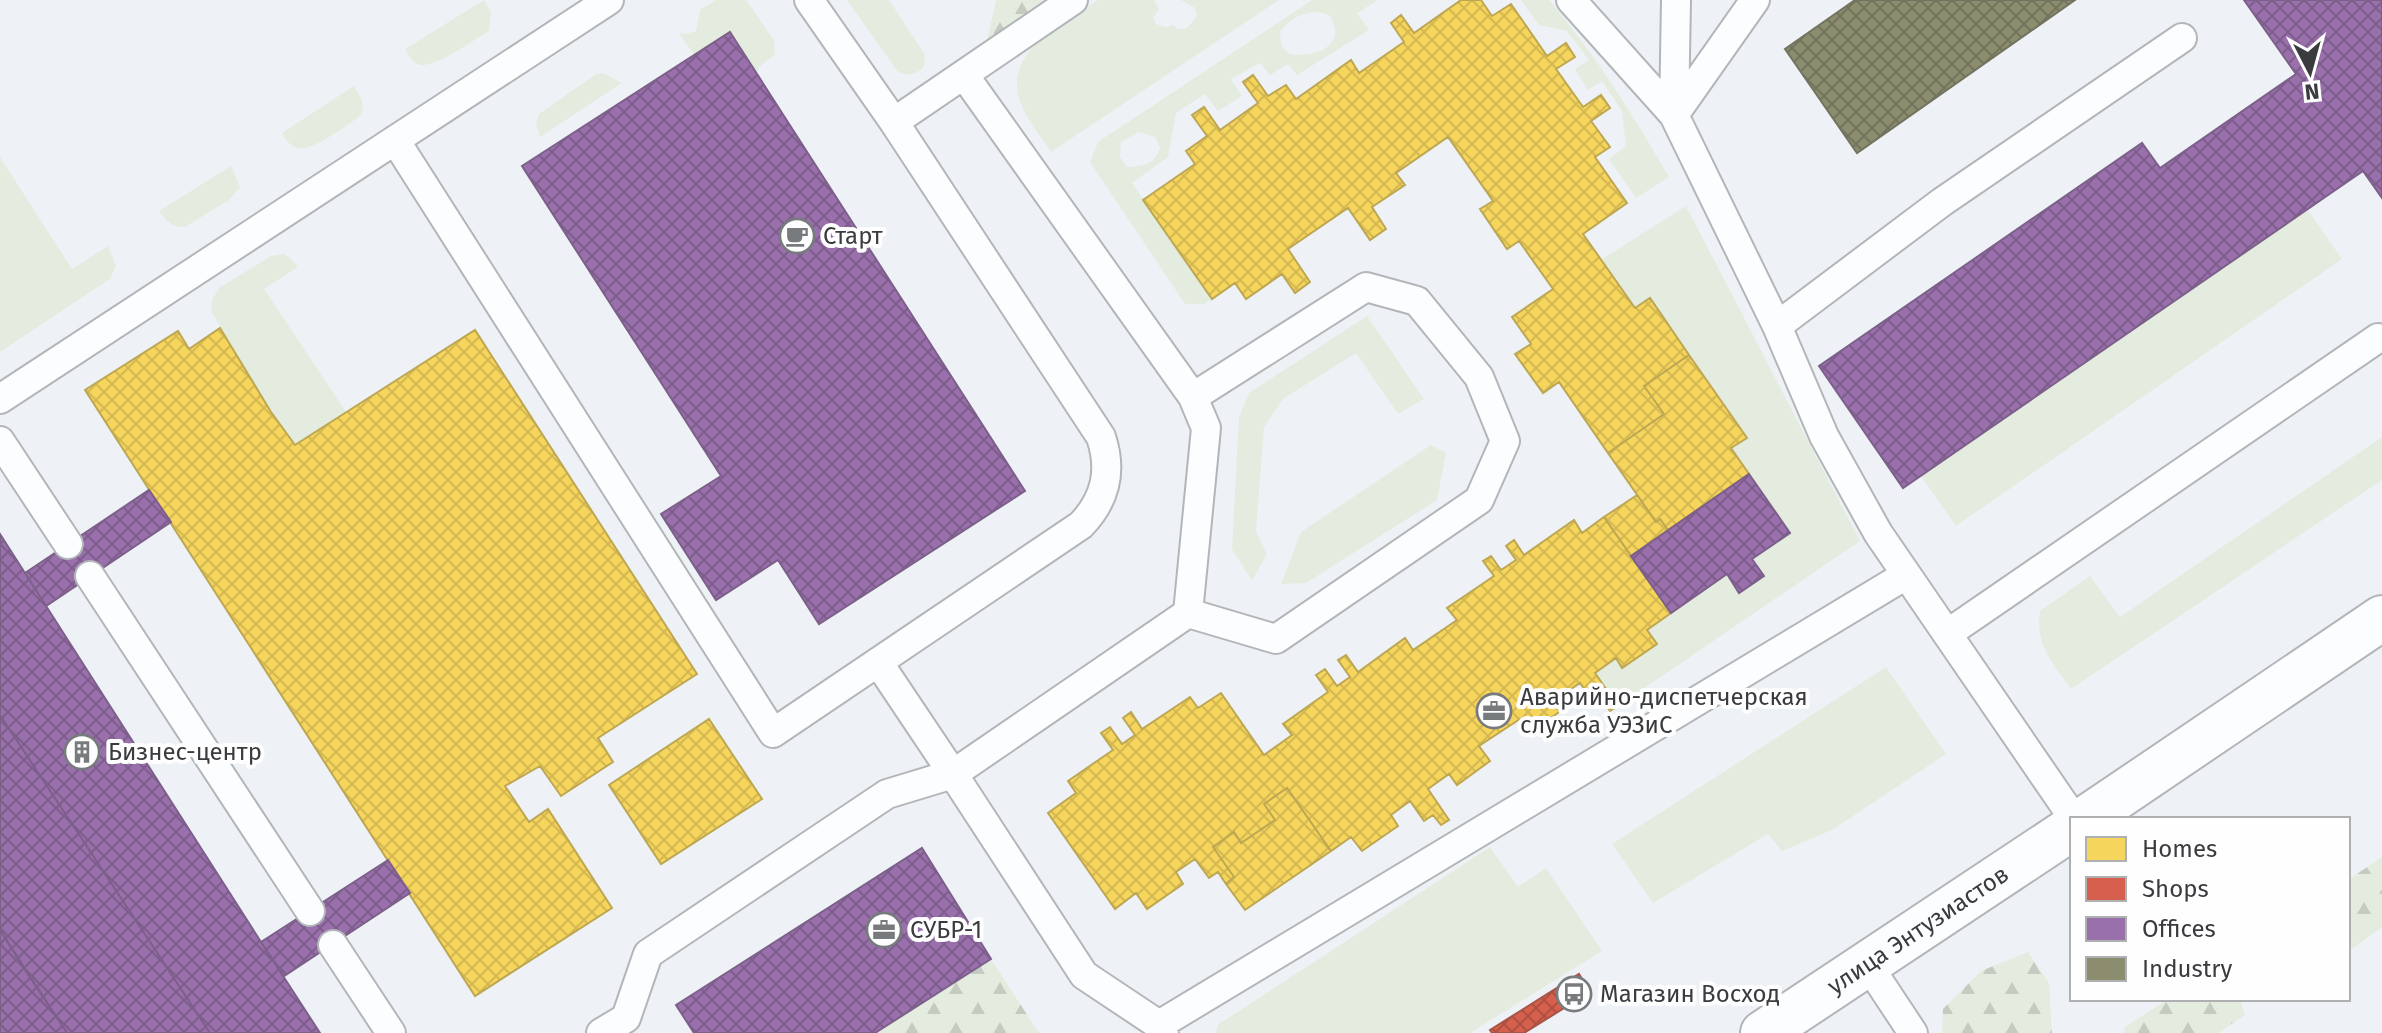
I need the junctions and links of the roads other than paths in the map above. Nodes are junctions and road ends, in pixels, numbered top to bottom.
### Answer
1 (609, 0) edge
2 (809, 0) edge
3 (1073, 0) edge
4 (1571, 0) edge
5 (1676, 0) edge
6 (1755, 0) edge
7 (2182, 38) dead end
8 (964, 75) junction
9 (1674, 115) junction
10 (894, 122) junction
11 (395, 140) junction
12 (1777, 326) junction
13 (2378, 338) dead end
14 (1193, 397) junction
15 (0, 399) edge
16 (0, 441) edge
17 (68, 544) dead end
18 (1906, 575) junction
19 (90, 576) dead end
20 (1188, 613) junction
21 (2382, 618) edge
22 (1947, 634) junction
23 (878, 662) junction
24 (953, 774) junction
25 (2073, 817) edge
26 (2088, 817) edge
27 (2070, 829) edge
28 (310, 911) dead end
29 (333, 945) dead end
30 (1868, 965) junction
31 (1162, 1029) edge
32 (391, 1033) edge
33 (601, 1033) edge
34 (1763, 1033) edge
35 (1913, 1033) edge

1 - 11 lane
2 - 10 lane
3 - 8 lane
4 - 9 lane
5 - 9 lane
6 - 9 lane
7 - 12 lane
8 - 10 lane
8 - 14 lane
9 - 12 lane
10 - 23 lane
11 - 15 lane
11 - 23 lane
12 - 18 lane
13 - 22 lane
14 - 20 lane
14 - 20 lane
16 - 17 lane
18 - 22 lane
18 - 31 lane
19 - 28 lane
20 - 24 lane
21 - 26 main road
22 - 25 lane
23 - 24 lane
24 - 31 lane
24 - 33 lane
27 - 30 main road, улица Энтузиастов
29 - 32 lane
30 - 34 main road, улица Энтузиастов
30 - 35 lane

